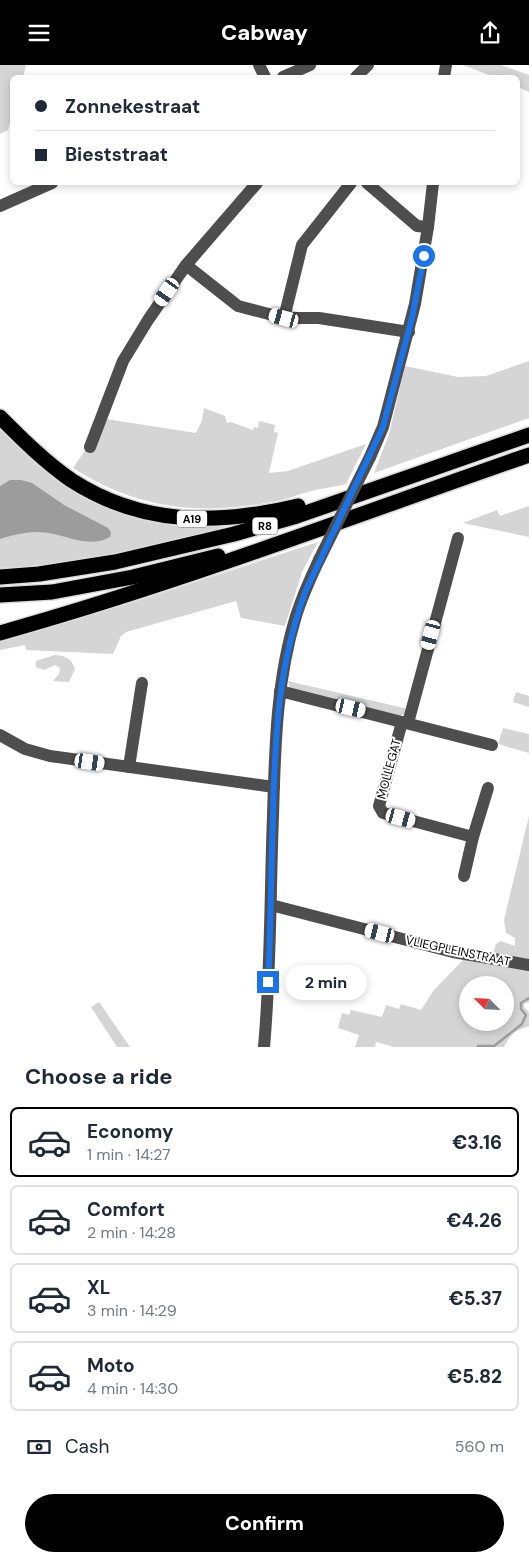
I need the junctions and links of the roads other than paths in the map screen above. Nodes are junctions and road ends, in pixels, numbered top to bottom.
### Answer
1 (310, 65) edge
2 (368, 65) edge
3 (288, 75) edge
4 (358, 75) edge
5 (47, 185) edge
6 (255, 185) edge
7 (349, 185) edge
8 (370, 185) edge
9 (433, 185) edge
10 (0, 206) edge
11 (428, 227) junction
12 (186, 265) junction
13 (284, 318) junction
14 (409, 332) junction
15 (0, 417) edge
16 (529, 435) edge
17 (90, 447) dead end
18 (529, 455) edge
19 (410, 476) junction
20 (299, 535) junction
21 (458, 538) dead end
22 (0, 577) edge
23 (0, 595) edge
24 (0, 633) edge
25 (142, 683) dead end
26 (280, 691) junction
27 (405, 722) junction
28 (0, 735) edge
29 (492, 745) dead end
30 (129, 767) junction
31 (274, 787) junction
32 (488, 788) dead end
33 (473, 837) junction
34 (464, 876) dead end
35 (271, 905) junction
36 (529, 965) edge
37 (264, 1047) edge

1 - 3 street
2 - 4 street
5 - 10 street
6 - 12 street
7 - 13 street
8 - 11 street
9 - 11 street
11 - 14 street
12 - 13 street
12 - 17 street
13 - 14 street
14 - 26 street, bridge
15 - 19 highway, A19
16 - 19 highway, R8
18 - 20 highway, R8
19 - 22 highway, R8
20 - 23 highway, R8
20 - 24 highway
21 - 27 street, MOLLEGAT
25 - 30 street
26 - 27 street
26 - 31 street
27 - 29 street
27 - 33 street, MOLLEGAT
28 - 30 street
30 - 31 street
31 - 35 street
32 - 33 street
33 - 34 street
35 - 36 street, VLIEGPLEINSTRAAT
35 - 37 street

